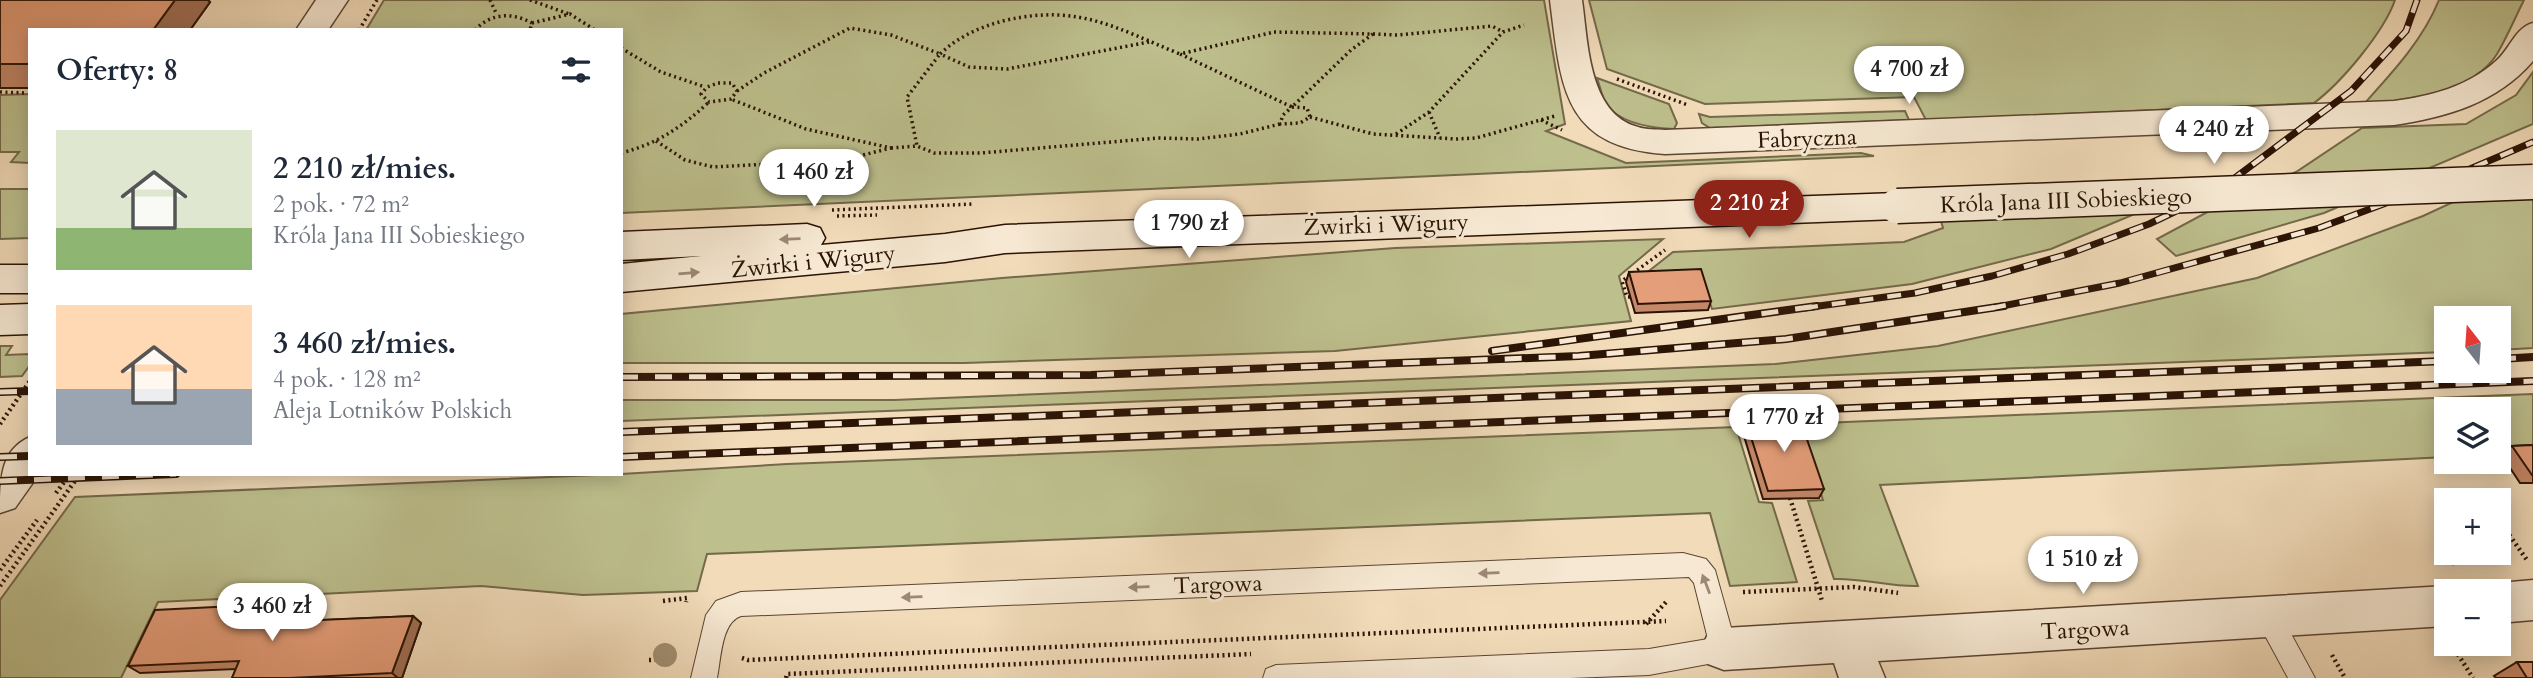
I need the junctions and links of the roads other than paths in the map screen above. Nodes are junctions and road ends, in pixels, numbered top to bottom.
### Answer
1 (331, 0) edge
2 (1566, 0) edge
3 (313, 28) edge
4 (2533, 34) edge
5 (2533, 182) edge
6 (1599, 217) joint
7 (1005, 239) junction
8 (623, 246) edge
9 (623, 278) edge
10 (28, 319) edge
11 (0, 320) edge
12 (28, 457) edge
13 (0, 495) edge
14 (2533, 600) edge
15 (2511, 602) edge
16 (2434, 607) edge
17 (2268, 617) junction
18 (1724, 649) junction
19 (1856, 660) edge
20 (704, 678) edge
21 (1276, 678) edge
22 (2302, 678) edge

1 - 3 main road
2 - 4 main road, Fabryczna
5 - 6 main road, Króla Jana III Sobieskiego, bridge
6 - 7 main road, Żwirki i Wigury
7 -> 8 main road, Żwirki i Wigury
9 -> 7 main road, Żwirki i Wigury
10 - 11 main road
12 - 13 main road
14 - 15 main road
16 - 17 main road, Targowa
17 - 19 main road, Targowa
17 - 22 lane
18 - 19 main road, Targowa
18 -> 20 lane, Targowa
18 - 21 lane, Targowa

